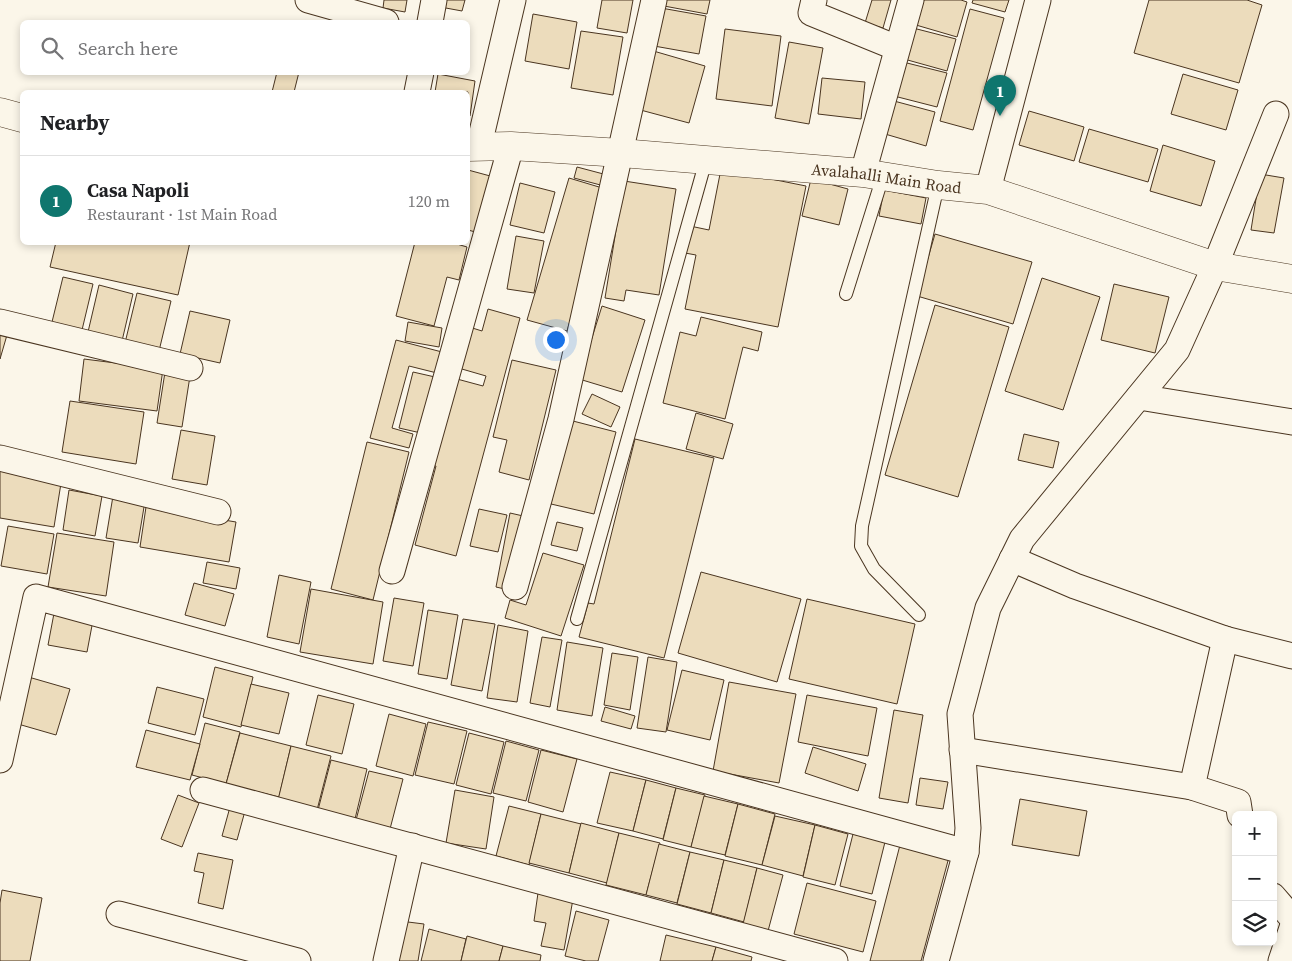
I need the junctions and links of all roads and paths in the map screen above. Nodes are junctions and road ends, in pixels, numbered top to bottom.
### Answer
1 (308, 0) edge
2 (434, 0) edge
3 (513, 0) edge
4 (654, 0) edge
5 (814, 0) edge
6 (911, 0) edge
7 (1038, 0) edge
8 (379, 20) edge
9 (430, 20) edge
10 (897, 48) junction
11 (420, 75) edge
12 (417, 90) edge
13 (0, 112) edge
14 (1276, 114) dead end
15 (20, 117) edge
16 (473, 146) edge
17 (510, 146) junction
18 (621, 153) junction
19 (706, 160) junction
20 (873, 174) junction
21 (938, 185) junction
22 (988, 190) junction
23 (1215, 266) junction
24 (1292, 276) edge
25 (846, 294) dead end
26 (0, 322) edge
27 (190, 368) dead end
28 (1139, 397) junction
29 (1292, 422) edge
30 (0, 458) edge
31 (218, 512) dead end
32 (1012, 559) junction
33 (392, 571) dead end
34 (515, 587) dead end
35 (919, 615) dead end
36 (577, 620) dead end
37 (1225, 639) junction
38 (1292, 656) edge
39 (962, 750) junction
40 (0, 760) edge
41 (1192, 787) junction
42 (203, 790) dead end
43 (1239, 811) edge
44 (412, 846) junction
45 (966, 852) junction
46 (1277, 901) edge
47 (119, 914) dead end
48 (1292, 918) edge
49 (1292, 928) edge
50 (298, 961) edge
51 (386, 961) edge
52 (835, 961) edge
53 (936, 961) edge
54 (1281, 961) edge

1 - 8 street
2 - 9 street
3 - 16 street
4 - 18 street
5 - 10 street
6 - 10 street
7 - 22 street
10 - 20 street
11 - 12 street
13 - 15 main road
14 - 23 street
16 - 17 main road, Avalahalli Main Road
17 - 18 main road, Avalahalli Main Road
17 - 33 street
18 - 19 main road, Avalahalli Main Road
18 - 34 street
19 - 20 main road, Avalahalli Main Road
19 - 36 lane
20 - 21 main road, Avalahalli Main Road
20 - 25 lane
21 - 22 main road, Avalahalli Main Road
21 - 35 lane
22 - 23 main road, Avalahalli Main Road
23 - 24 main road, Avalahalli Main Road
23 - 28 street
26 - 27 street
28 - 29 street
28 - 32 street
30 - 31 street
32 - 37 street
32 - 39 street
37 - 38 street
37 - 41 street
39 - 41 street
39 - 45 street
40 - 45 street
41 - 43 street
42 - 44 street
44 - 51 street
44 - 52 street
45 - 53 street
46 - 48 street
47 - 50 street
49 - 54 street

